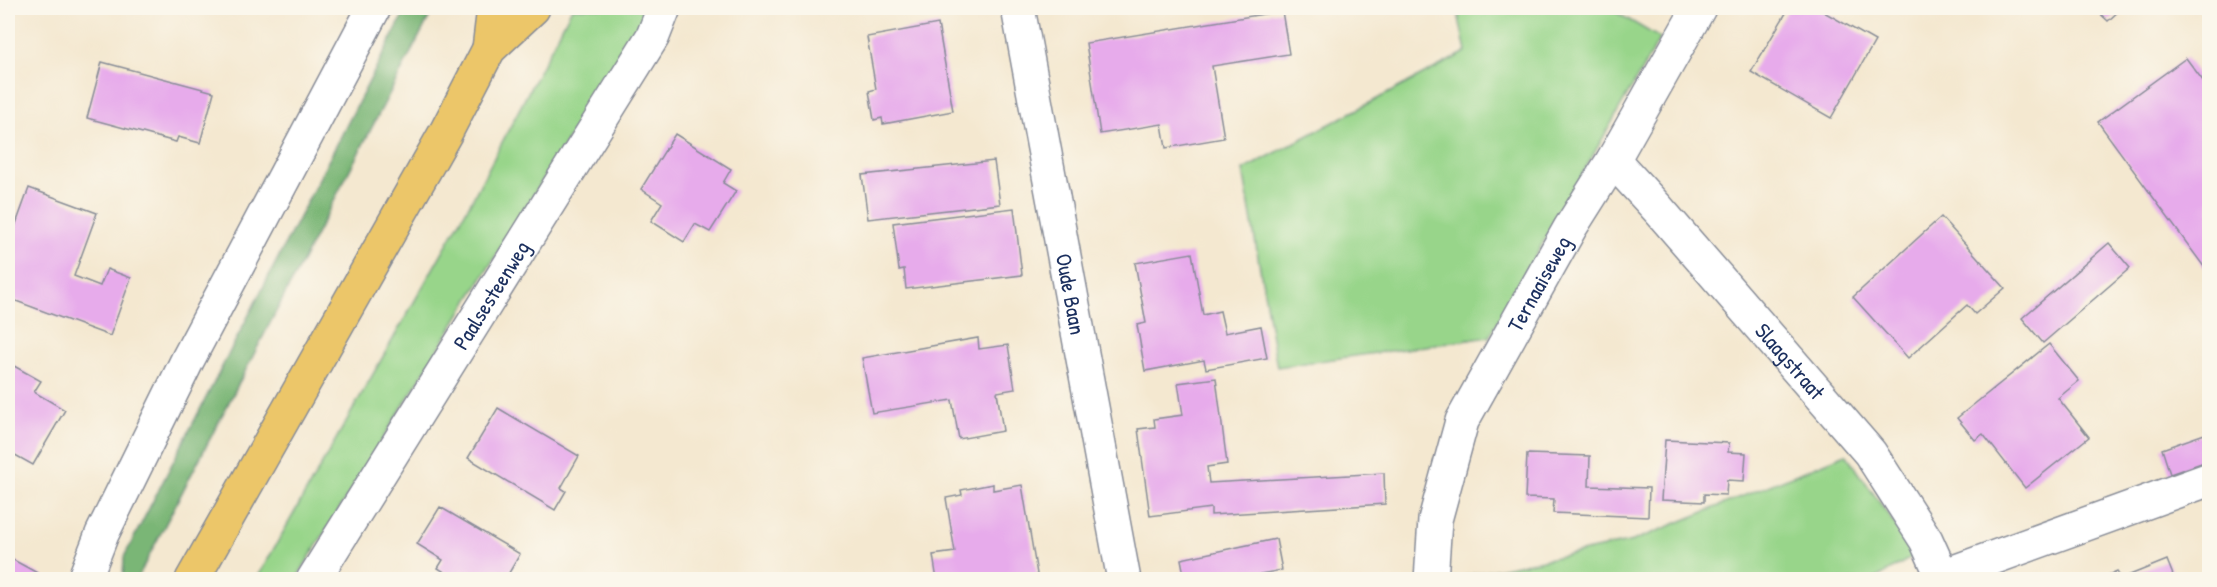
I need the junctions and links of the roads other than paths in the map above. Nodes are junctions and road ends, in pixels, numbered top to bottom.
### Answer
1 (374, 8) edge
2 (494, 8) edge
3 (533, 8) edge
4 (664, 8) edge
5 (1018, 8) edge
6 (1699, 8) edge
7 (489, 49) junction
8 (1613, 160) junction
9 (2210, 479) edge
10 (1944, 578) edge
11 (84, 579) edge
12 (192, 579) edge
13 (313, 579) edge
14 (1124, 579) edge
15 (1431, 579) edge

1 - 11 street
2 - 7 main road
3 - 7 main road
4 - 13 street, Paalsesteenweg
5 - 14 street, Oude Baan
6 - 8 street, Ternaaiseweg
7 - 12 main road
8 - 10 street, Slaagstraat
8 - 15 street, Ternaaiseweg
9 - 10 street

